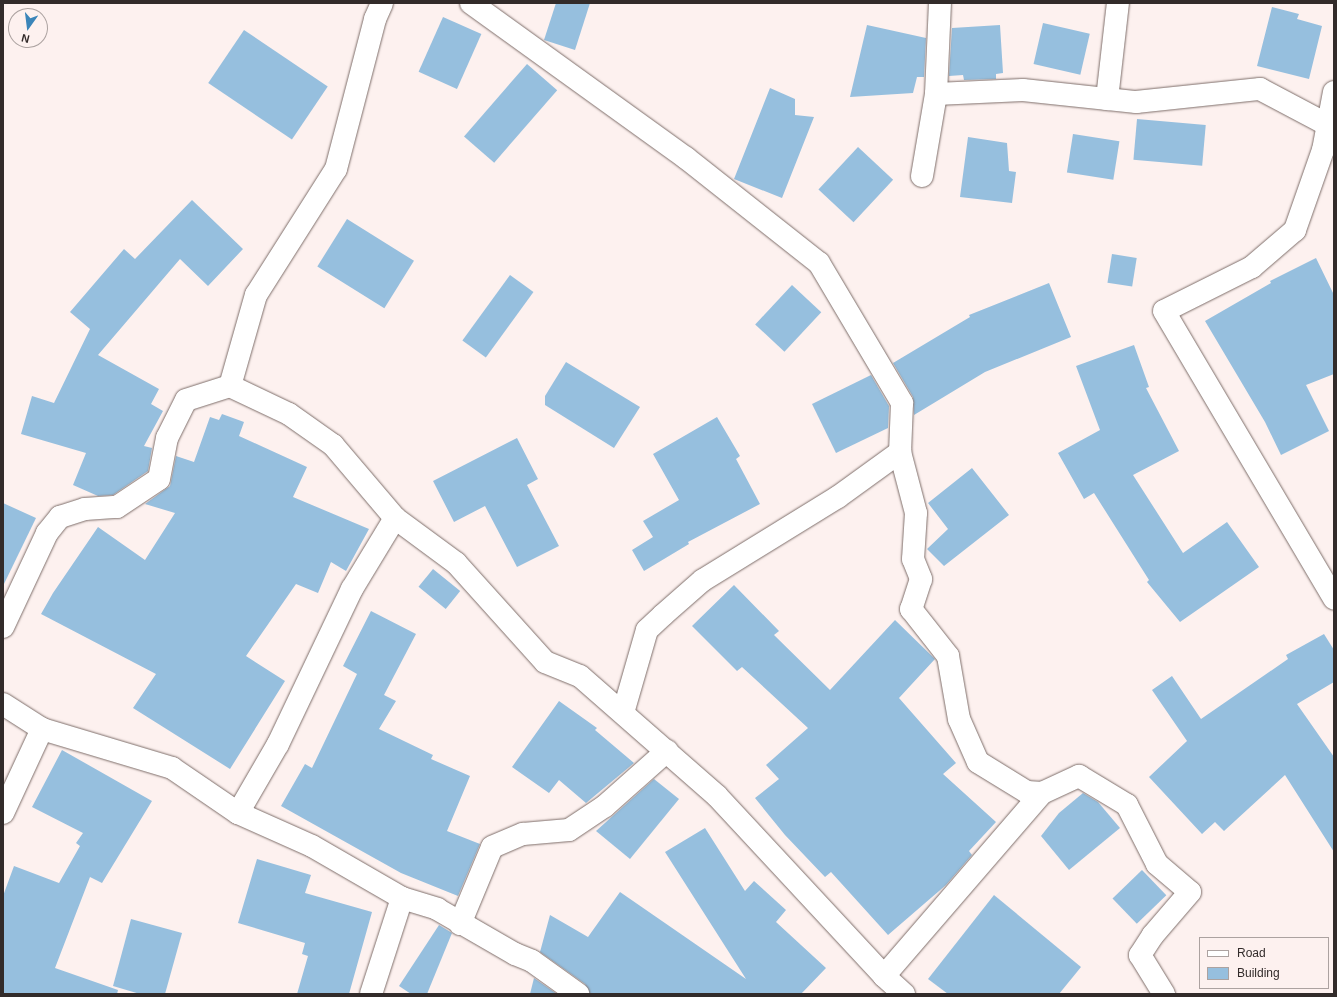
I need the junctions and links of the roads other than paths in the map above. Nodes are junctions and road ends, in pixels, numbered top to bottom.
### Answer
1 (382, 3) edge
2 (471, 3) edge
3 (940, 3) edge
4 (1118, 3) edge
5 (1334, 92) edge
6 (936, 94) junction
7 (1107, 99) junction
8 (1328, 124) junction
9 (922, 176) dead end
10 (230, 386) junction
11 (900, 452) junction
12 (395, 518) junction
13 (1334, 599) edge
14 (3, 627) edge
15 (3, 704) edge
16 (623, 713) junction
17 (42, 729) junction
18 (667, 751) junction
19 (1042, 793) junction
20 (3, 813) edge
21 (238, 813) junction
22 (402, 898) junction
23 (460, 924) junction
24 (884, 976) junction
25 (371, 994) edge
26 (578, 994) edge
27 (904, 994) edge
28 (1164, 994) edge

1 - 10 street
2 - 11 street
3 - 6 street
4 - 7 street
5 - 8 street
6 - 7 street
6 - 9 street
7 - 8 street
8 - 13 street
10 - 12 street
10 - 14 street
11 - 16 street
11 - 19 street
12 - 16 street
12 - 21 street
15 - 17 street
16 - 18 street
17 - 20 street
17 - 21 street
18 - 23 street
18 - 24 street
19 - 24 street
19 - 28 street
21 - 22 street
22 - 23 street
22 - 25 street
23 - 26 street
24 - 27 street

